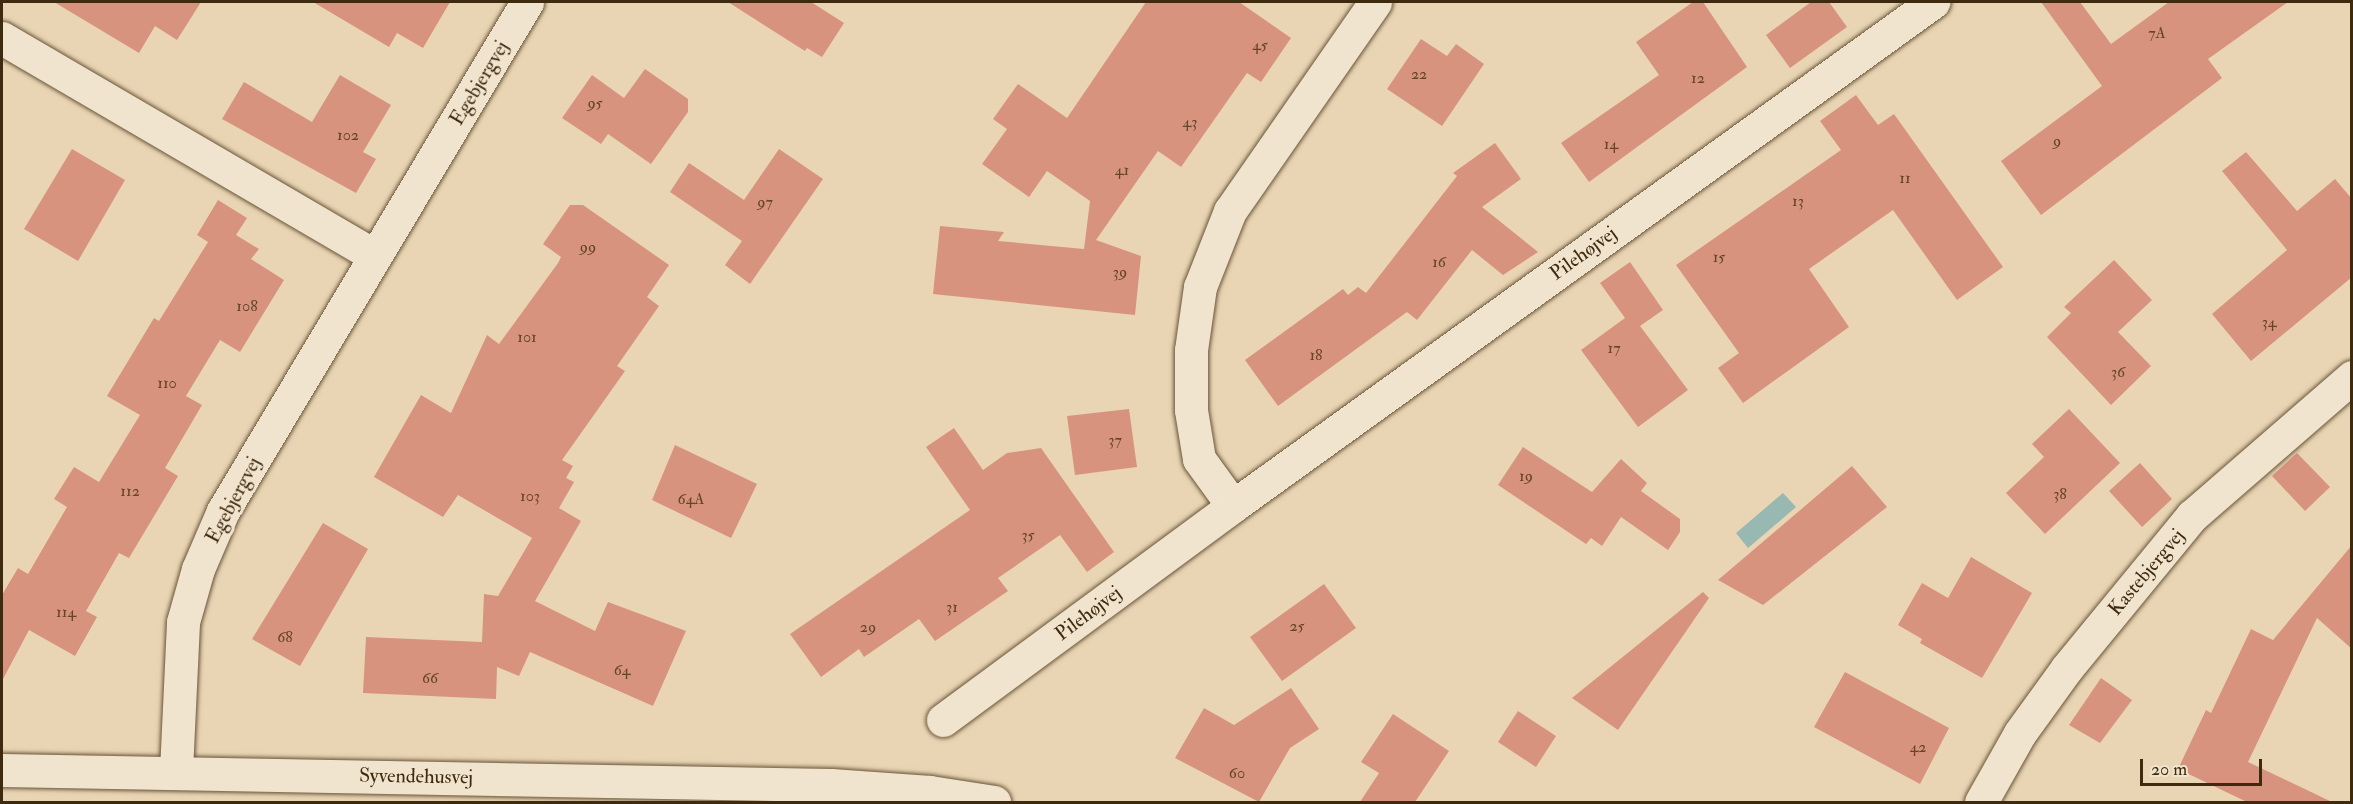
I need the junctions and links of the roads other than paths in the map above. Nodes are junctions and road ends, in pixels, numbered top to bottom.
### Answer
1 (527, 2) edge
2 (1375, 2) edge
3 (1933, 2) edge
4 (2, 38) edge
5 (375, 256) junction
6 (2352, 376) edge
7 (1233, 506) junction
8 (943, 720) dead end
9 (2, 770) edge
10 (176, 771) junction
11 (831, 794) edge
12 (994, 802) edge
13 (1981, 802) edge

1 - 5 street, Egebjergvej
2 - 7 street
3 - 7 street, Pilehøjvej
4 - 5 street
5 - 10 street, Egebjergvej
6 - 13 street, Kastebjergvej
7 - 8 street, Pilehøjvej
9 - 10 street, Syvendehusvej
10 - 11 street, Syvendehusvej
11 - 12 street, Syvendehusvej

